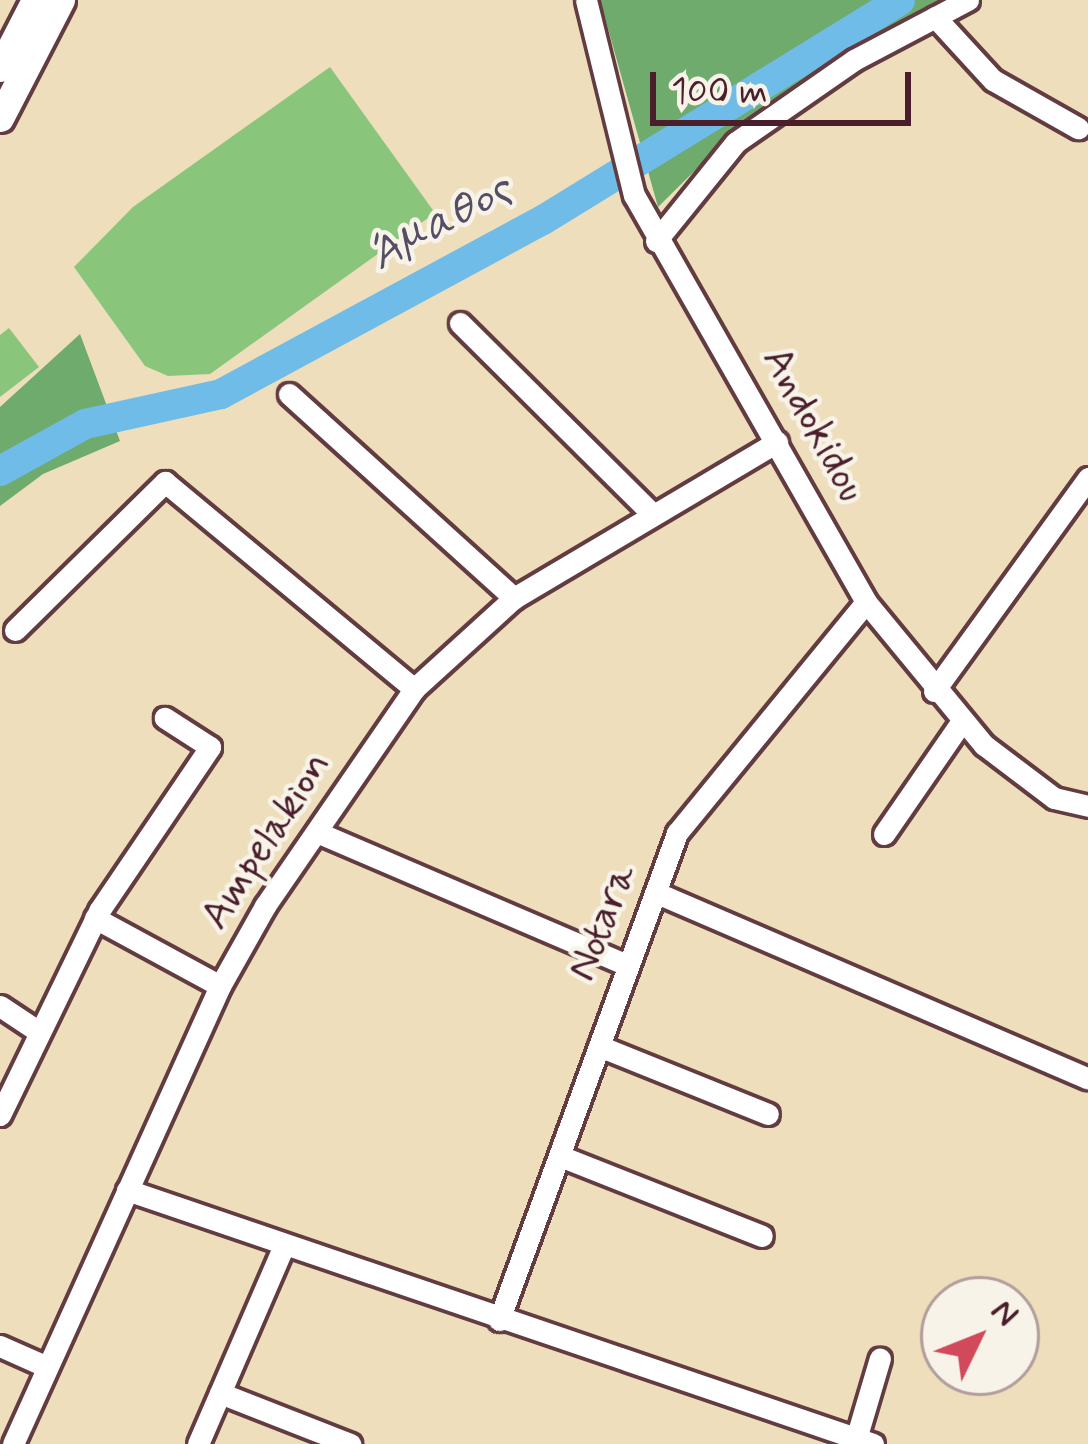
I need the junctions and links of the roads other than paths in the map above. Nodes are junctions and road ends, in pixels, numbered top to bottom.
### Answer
1 (35, 0) edge
2 (61, 0) edge
3 (586, 0) edge
4 (968, 0) edge
5 (935, 17) junction
6 (0, 68) edge
7 (0, 118) edge
8 (1078, 128) dead end
9 (656, 241) junction
10 (460, 323) dead end
11 (289, 394) dead end
12 (777, 442) junction
13 (1088, 478) edge
14 (649, 511) junction
15 (514, 598) junction
16 (866, 602) junction
17 (15, 630) dead end
18 (414, 689) junction
19 (934, 691) junction
20 (165, 718) dead end
21 (962, 721) junction
22 (1088, 806) edge
23 (319, 833) junction
24 (884, 835) dead end
25 (657, 893) junction
26 (95, 918) junction
27 (627, 965) junction
28 (220, 986) junction
29 (0, 1006) edge
30 (36, 1030) junction
31 (599, 1046) junction
32 (1088, 1079) edge
33 (768, 1114) dead end
34 (0, 1115) edge
35 (560, 1156) junction
36 (128, 1190) junction
37 (762, 1236) dead end
38 (284, 1245) junction
39 (499, 1320) junction
40 (0, 1346) edge
41 (880, 1358) dead end
42 (45, 1366) junction
43 (220, 1393) junction
44 (864, 1441) edge
45 (334, 1442) edge
46 (13, 1444) edge
47 (198, 1444) edge

1 - 6 main road
2 - 7 main road
3 - 9 street, Andokidou
4 - 5 street
5 - 8 street
5 - 9 street
9 - 12 street, Andokidou
10 - 14 street
11 - 15 street
12 - 14 street, Ampelakion
12 - 16 street, Andokidou
13 - 19 street
14 - 15 street, Ampelakion
15 - 18 street, Ampelakion
16 - 19 street, Andokidou
16 - 25 street, Notara
17 - 18 street
18 - 23 street, Ampelakion
19 - 21 street, Andokidou
20 - 26 street
21 - 22 street, Andokidou
21 - 24 street
23 - 27 street
23 - 28 street, Ampelakion
25 - 27 street, Notara
25 - 32 street
26 - 28 street
26 - 30 street
27 - 31 street, Notara
28 - 36 street, Ampelakion
29 - 30 street
30 - 34 street
31 - 33 street
31 - 35 street, Notara
35 - 37 street
35 - 39 street, Notara
36 - 38 street
36 - 42 street, Ampelakion
38 - 39 street
38 - 43 street
39 - 44 street
40 - 42 street
41 - 44 street
42 - 46 street, Ampelakion
43 - 45 street
43 - 47 street

